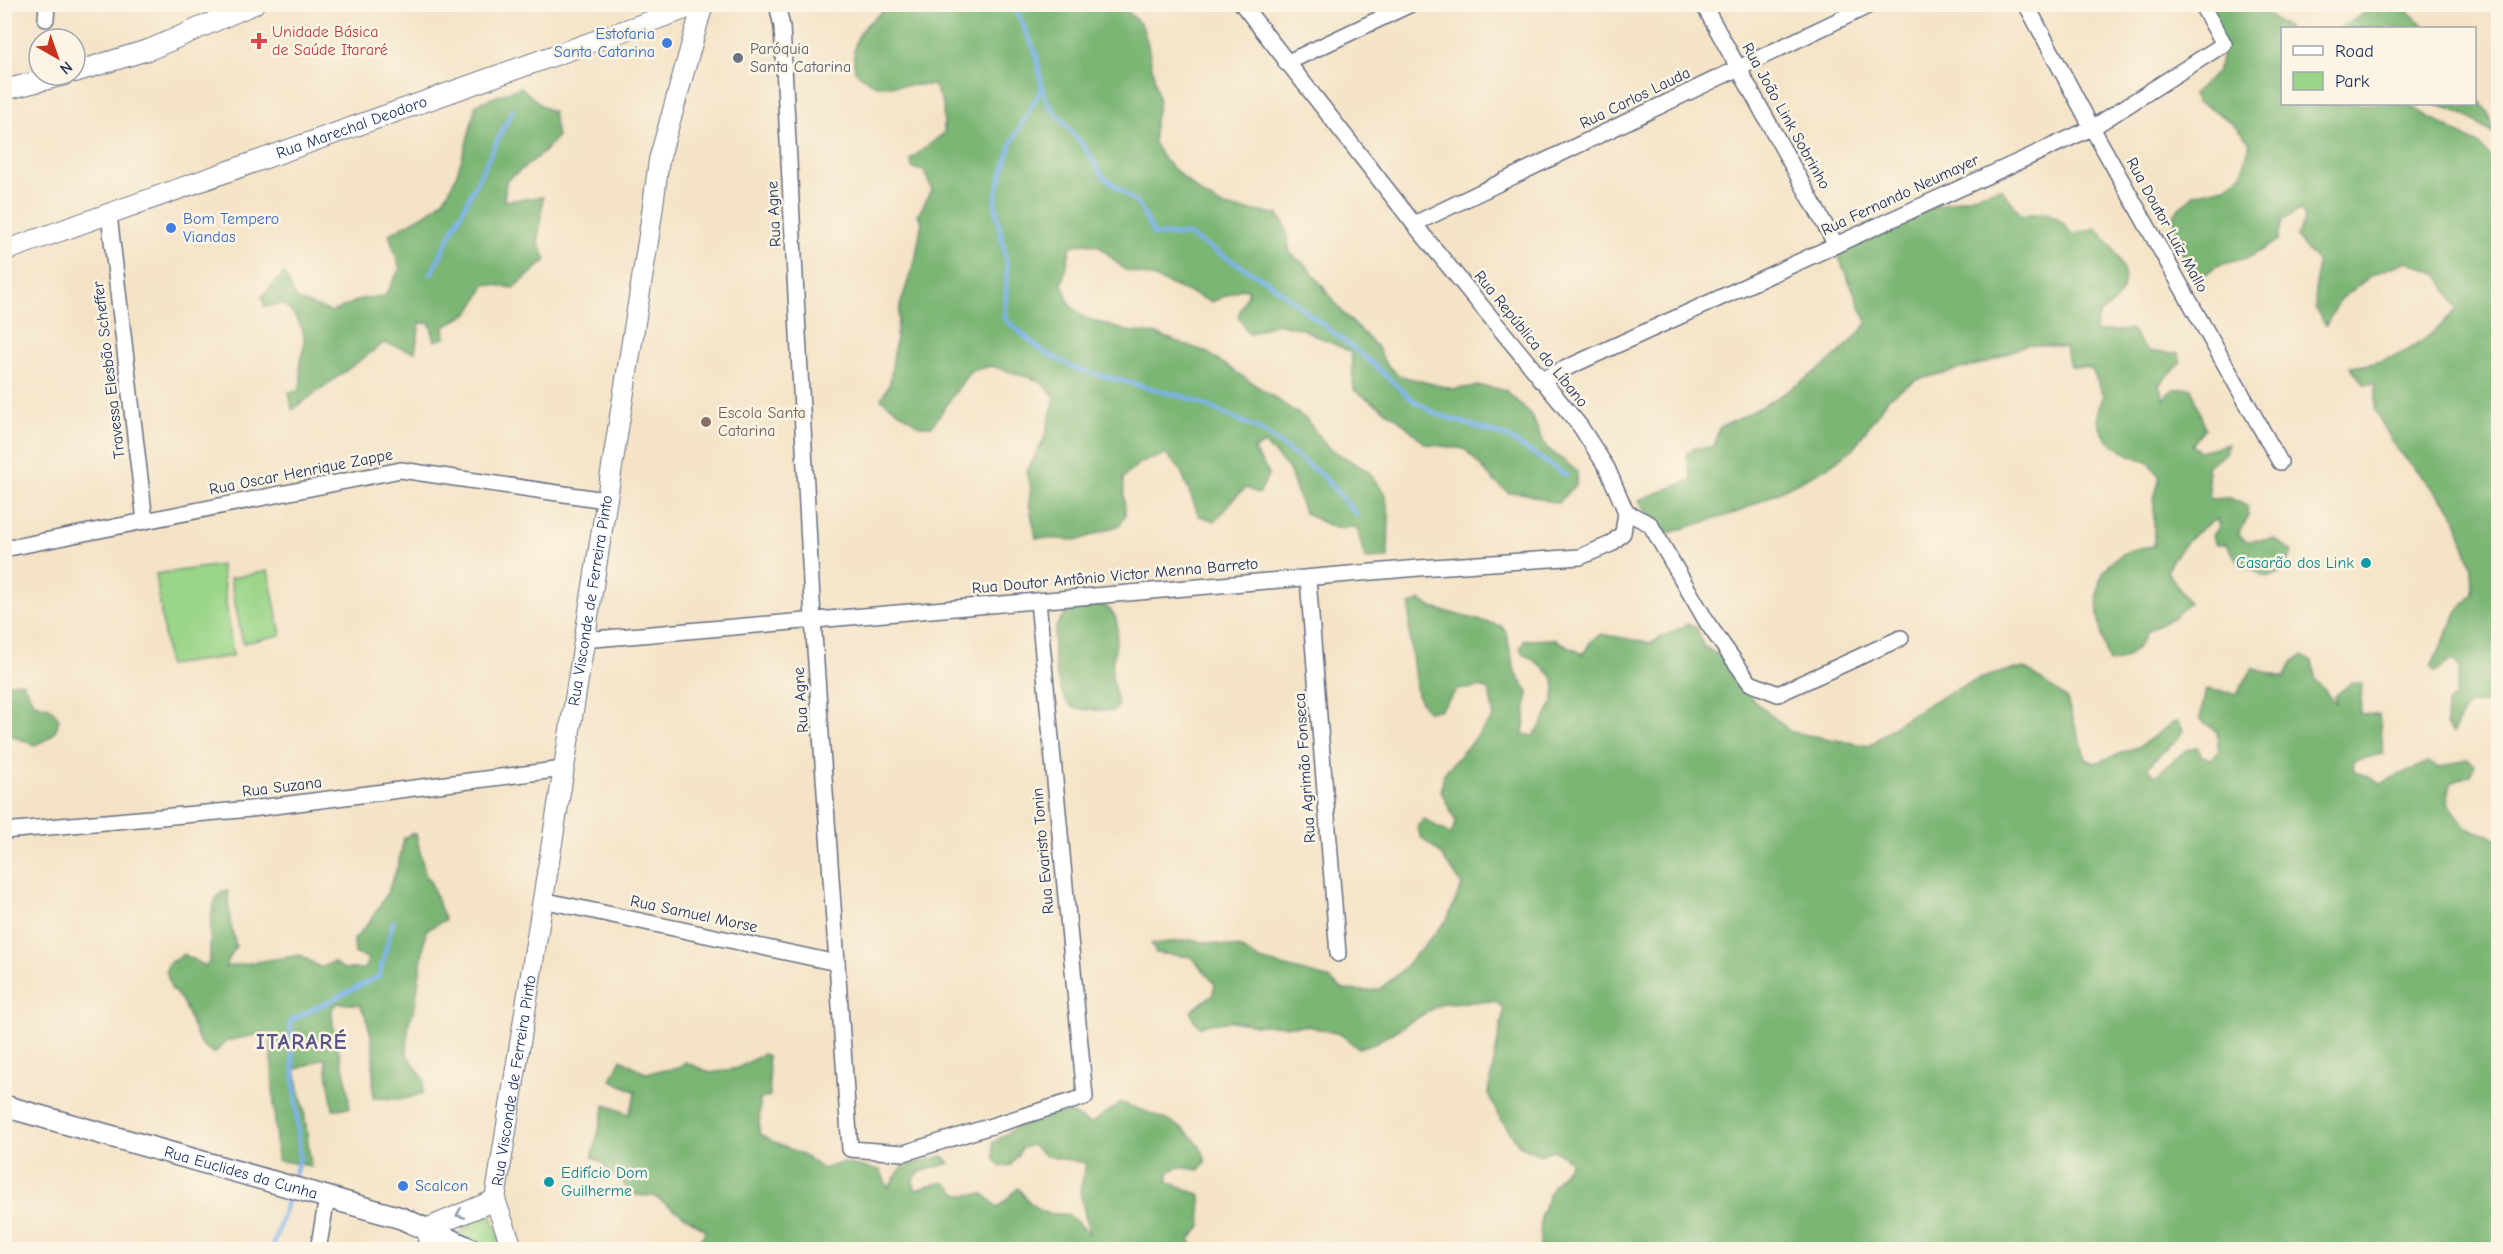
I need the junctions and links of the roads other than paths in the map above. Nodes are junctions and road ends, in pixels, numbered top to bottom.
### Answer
1 (254, 4) edge
2 (701, 4) edge
3 (777, 4) edge
4 (1242, 4) edge
5 (1411, 4) edge
6 (1703, 4) edge
7 (1872, 4) edge
8 (2026, 4) edge
9 (2201, 4) edge
10 (1286, 63) junction
11 (1740, 67) junction
12 (87, 68) edge
13 (27, 84) edge
14 (4, 90) edge
15 (2092, 128) junction
16 (109, 215) junction
17 (1414, 224) junction
18 (1836, 245) junction
19 (4, 251) edge
20 (1540, 380) junction
21 (2280, 462) dead end
22 (605, 500) junction
23 (1626, 512) junction
24 (145, 521) junction
25 (4, 549) edge
26 (1308, 579) junction
27 (1038, 601) junction
28 (813, 620) junction
29 (1901, 638) dead end
30 (583, 640) junction
31 (563, 769) junction
32 (4, 831) edge
33 (542, 900) junction
34 (1338, 954) dead end
35 (837, 963) junction
36 (1085, 1097) joint
37 (4, 1106) edge
38 (327, 1198) junction
39 (495, 1200) junction
40 (426, 1239) edge
41 (318, 1250) edge
42 (473, 1250) edge
43 (513, 1250) edge

1 - 12 street
2 - 16 street, Rua Marechal Deodoro
2 - 22 street, Rua Visconde de Ferreira Pinto
3 - 28 street, Rua Agne
4 - 10 street, Rua República do Líbano
5 - 10 street
6 - 11 street, Rua João Link Sobrinho
7 - 11 street, Rua Carlos Lauda
8 - 15 street, Rua Doutor Luiz Mallo
9 - 15 street, Rua Fernando Neumayer
10 - 17 street, Rua República do Líbano
11 - 17 street, Rua Carlos Lauda
11 - 18 street, Rua João Link Sobrinho
13 - 14 street
15 - 18 street, Rua Fernando Neumayer
15 - 21 street, Rua Doutor Luiz Mallo
16 - 19 street, Rua Marechal Deodoro
16 - 24 street, Travessa Elesbão Scheffer
17 - 20 street, Rua República do Líbano
18 - 20 street, Rua Fernando Neumayer
20 - 23 street, Rua República do Líbano
22 - 24 street, Rua Oscar Henrique Zappe
22 - 30 street, Rua Visconde de Ferreira Pinto
23 - 26 street, Rua Doutor Antônio Victor Menna Barreto
23 - 29 street
24 - 25 street, Rua Oscar Henrique Zappe
26 - 27 street, Rua Doutor Antônio Victor Menna Barreto
26 - 34 street, Rua Agrimão Fonseca
27 - 28 street, Rua Doutor Antônio Victor Menna Barreto
27 - 36 street, Rua Evaristo Tonin
28 - 30 street, Rua Doutor Antônio Victor Menna Barreto
28 - 35 street, Rua Agne
30 - 31 street, Rua Visconde de Ferreira Pinto
31 - 32 street, Rua Suzana
31 - 33 street, Rua Visconde de Ferreira Pinto
33 - 35 street, Rua Samuel Morse
33 - 39 street, Rua Visconde de Ferreira Pinto
35 - 36 street, Rua Agne
37 - 38 main road, Rua Euclides da Cunha
38 - 40 main road, Rua Euclides da Cunha
38 - 41 street
39 -> 40 street, Rua Visconde de Ferreira Pinto
39 - 43 street, Rua Visconde de Ferreira Pinto
40 - 42 main road, Rua Euclides da Cunha

